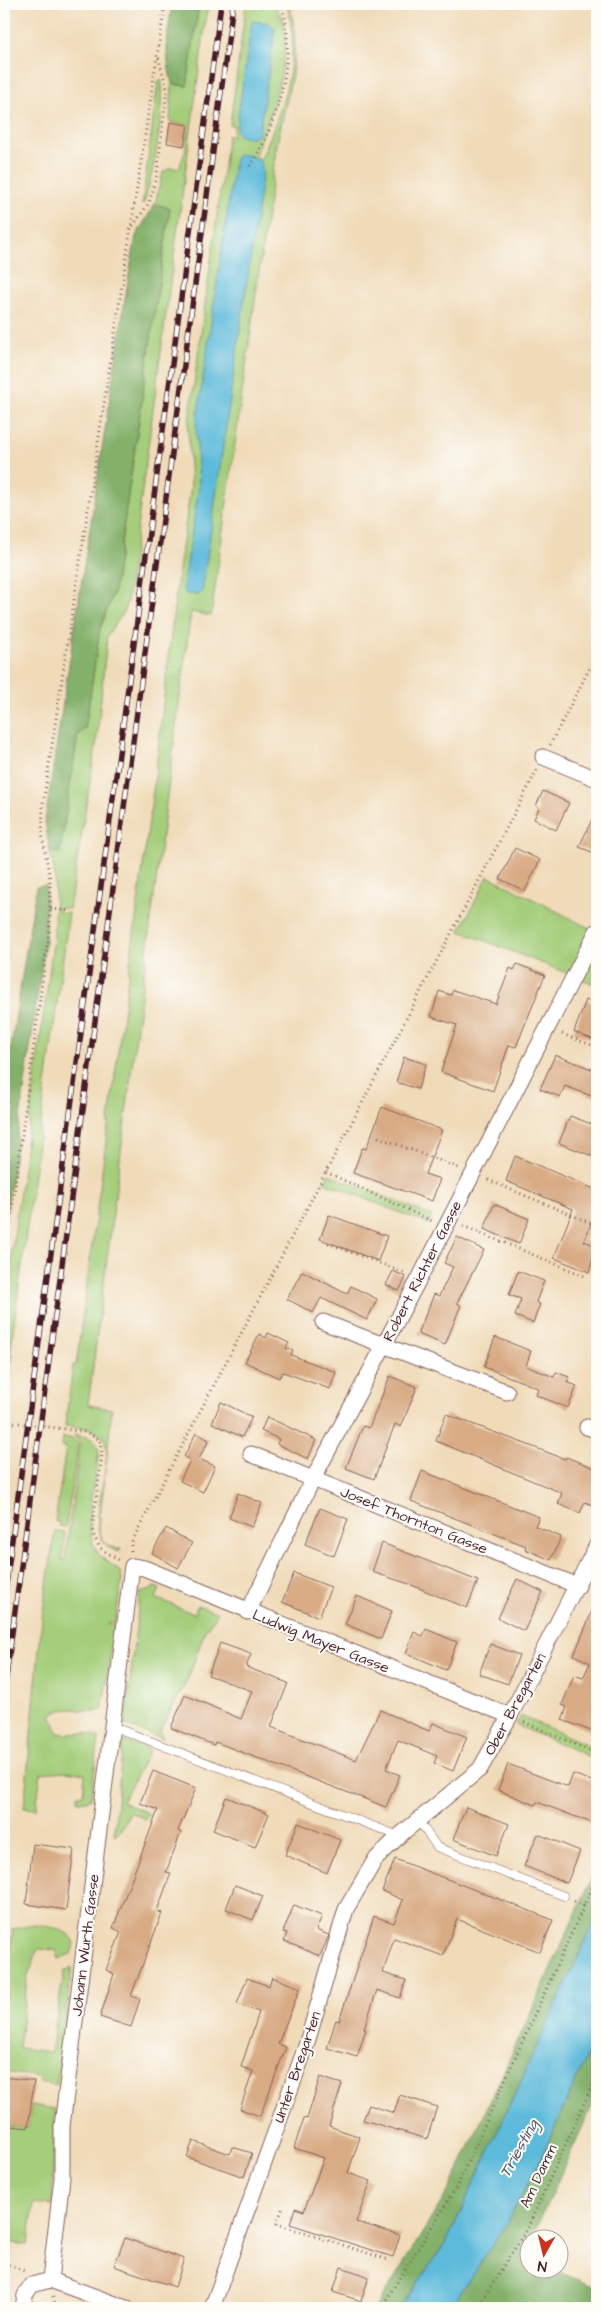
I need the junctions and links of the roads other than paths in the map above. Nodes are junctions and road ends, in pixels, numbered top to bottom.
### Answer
1 (543, 757) road end
2 (597, 779) edge
3 (597, 931) edge
4 (324, 1322) dead end
5 (384, 1346) junction
6 (507, 1392) dead end
7 (250, 1454) dead end
8 (313, 1479) junction
9 (597, 1545) edge
10 (132, 1566) joint
11 (578, 1586) junction
12 (248, 1612) junction
13 (510, 1716) junction
14 (112, 1726) junction
15 (418, 1820) junction
16 (399, 1836) junction
17 (564, 1896) dead end
18 (50, 2280) junction
19 (23, 2308) edge
20 (126, 2308) edge
21 (212, 2308) edge

1 - 2 street
3 - 5 street, Robert Richter Gasse
4 - 5 street
5 - 6 street
5 - 8 street, Robert Richter Gasse
7 - 8 street, Josef Thornton Gasse
8 - 11 street, Josef Thornton Gasse
8 - 12 street, Robert Richter Gasse
9 - 11 street, Ober Bregarten
10 - 12 street, Ludwig Mayer Gasse
10 - 14 street, Johann Wurth Gasse
11 - 13 street, Ober Bregarten
12 - 13 street, Ludwig Mayer Gasse
13 - 15 street, Ober Bregarten
14 - 16 lane
14 - 18 street, Johann Wurth Gasse
15 - 16 street, Ober Bregarten
15 - 17 lane
16 - 21 street, Unter Bregarten
18 - 19 street
18 - 20 street

